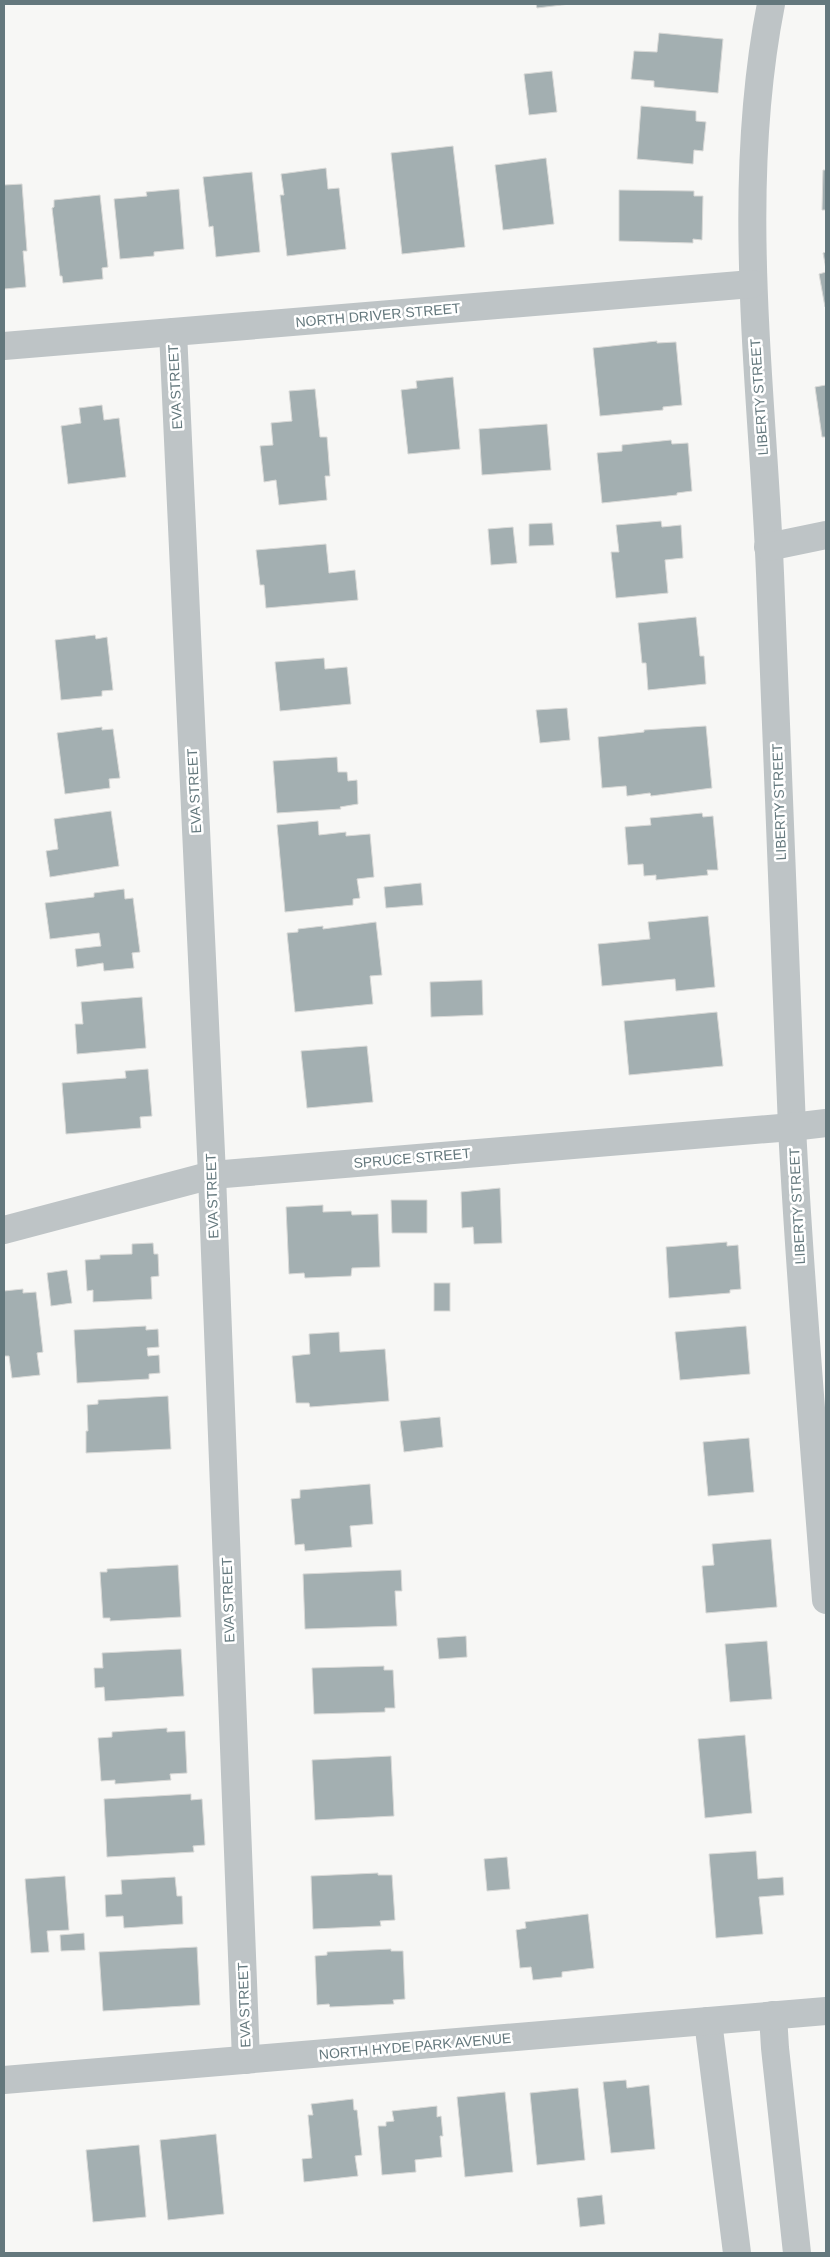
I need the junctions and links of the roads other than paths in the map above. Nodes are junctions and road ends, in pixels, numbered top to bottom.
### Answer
1 (771, 4) edge
2 (752, 284) junction
3 (173, 332) junction
4 (4, 346) edge
5 (826, 535) edge
6 (768, 547) junction
7 (826, 1122) edge
8 (792, 1127) junction
9 (212, 1175) junction
10 (4, 1230) edge
11 (820, 1431) edge
12 (826, 1600) edge
13 (826, 2011) edge
14 (773, 2015) junction
15 (708, 2021) junction
16 (246, 2060) junction
17 (4, 2080) edge
18 (737, 2253) edge
19 (797, 2253) edge

1 - 2 street, LIBERTY STREET
2 - 3 street, NORTH DRIVER STREET
2 - 6 street, LIBERTY STREET
3 - 4 street, NORTH DRIVER STREET
3 - 9 street, EVA STREET
5 - 6 street
6 - 8 street, LIBERTY STREET
7 - 8 street, SPRUCE STREET
8 - 9 street, SPRUCE STREET
8 - 11 street, LIBERTY STREET
9 - 10 street, SPRUCE STREET
9 - 16 street, EVA STREET
11 - 12 street, LIBERTY STREET
13 - 14 street, NORTH HYDE PARK AVENUE
14 - 15 street, NORTH HYDE PARK AVENUE
14 - 19 street
15 - 16 street, NORTH HYDE PARK AVENUE
15 - 18 street
16 - 17 street, NORTH HYDE PARK AVENUE

